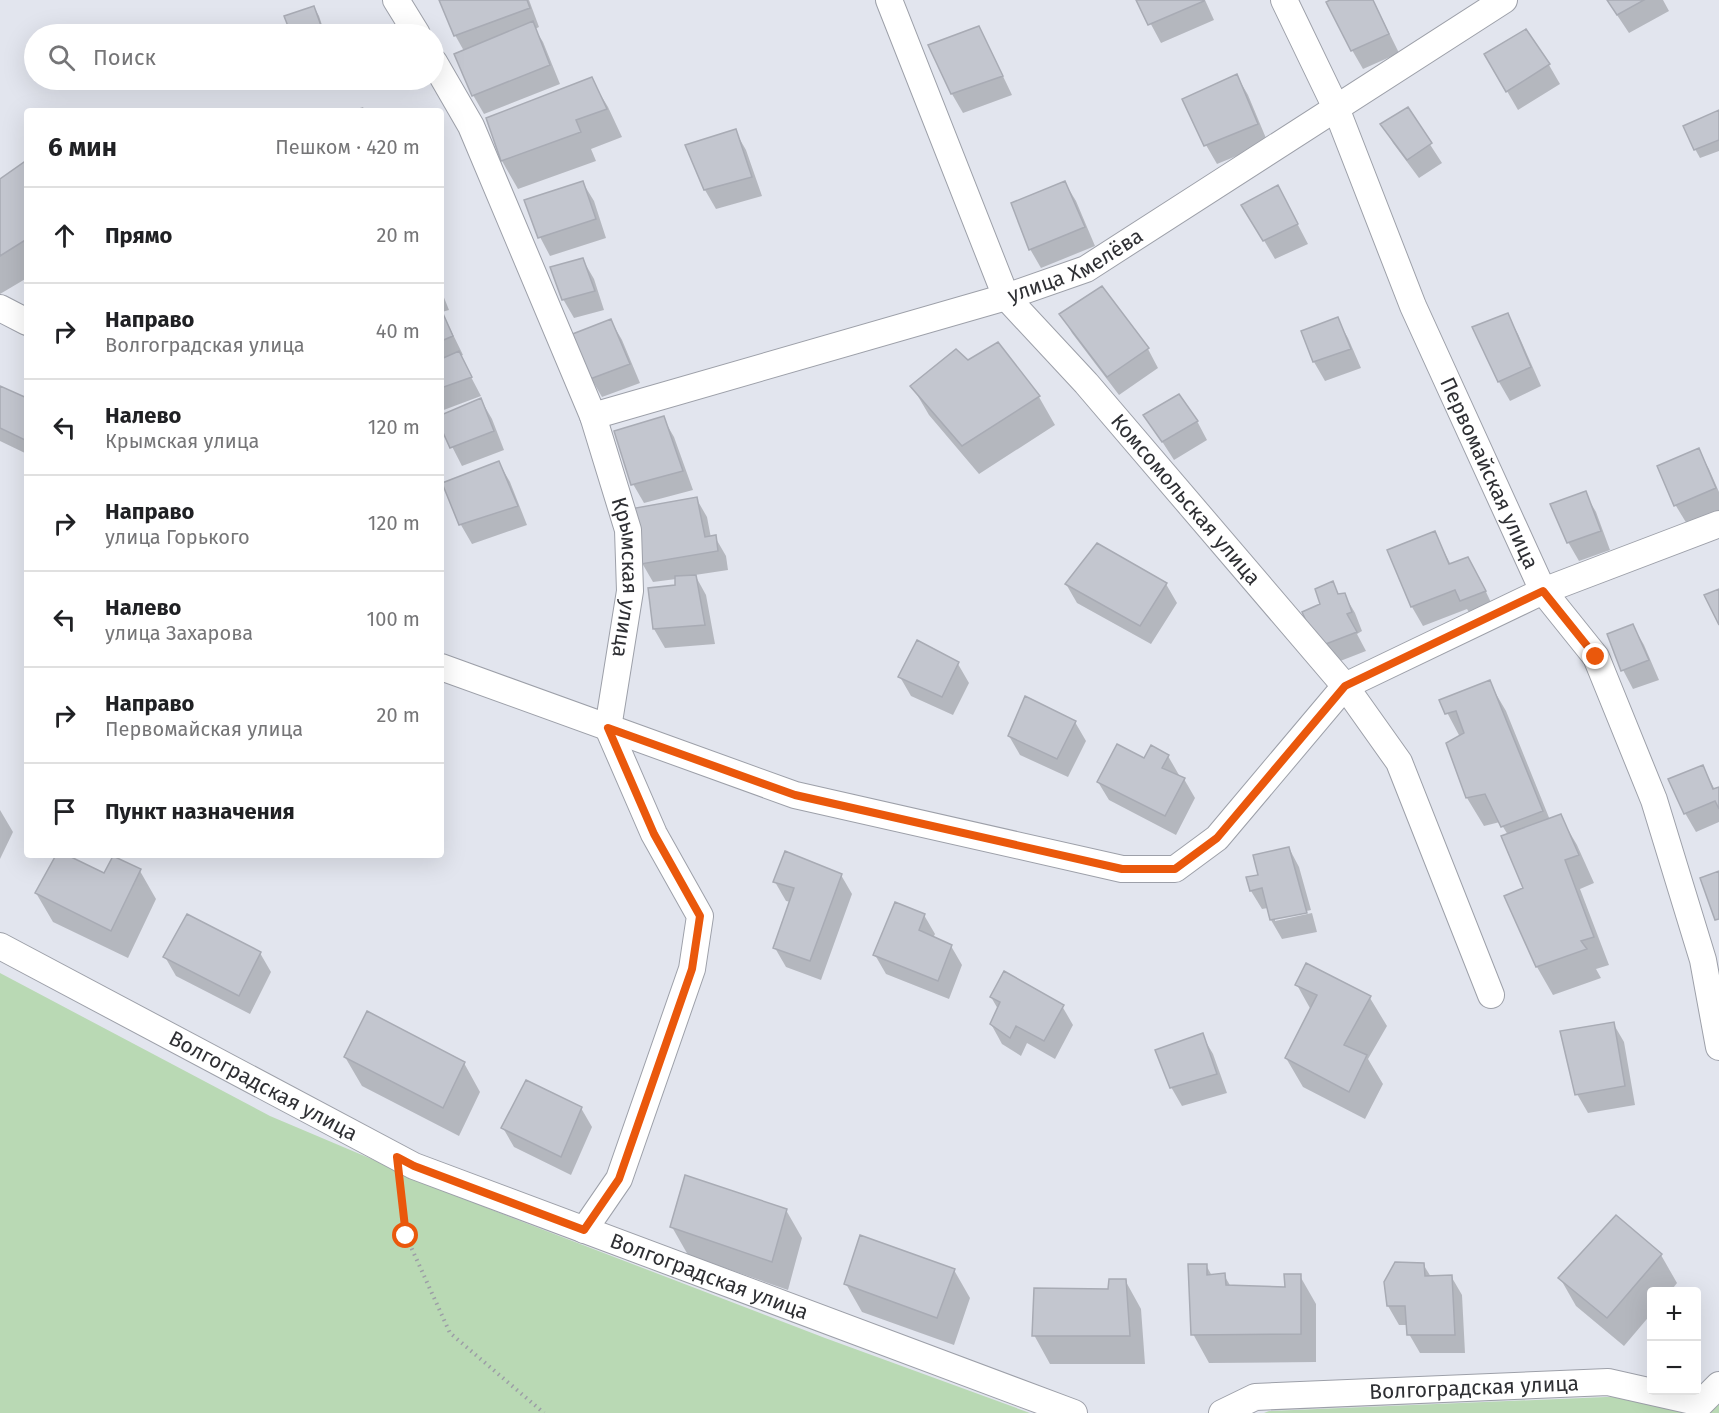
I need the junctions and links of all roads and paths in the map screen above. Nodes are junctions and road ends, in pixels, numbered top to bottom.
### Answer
1 (396, 0) edge
2 (889, 0) edge
3 (1284, 0) edge
4 (1504, 0) edge
5 (411, 24) edge
6 (444, 80) edge
7 (1336, 108) junction
8 (1006, 297) junction
9 (0, 308) edge
10 (24, 320) edge
11 (592, 416) junction
12 (1719, 524) edge
13 (1543, 591) junction
14 (444, 668) edge
15 (1345, 686) junction
16 (608, 728) junction
17 (0, 946) edge
18 (1491, 995) dead end
19 (1719, 1047) edge
20 (397, 1157) junction
21 (584, 1230) junction
22 (1719, 1385) edge
23 (544, 1413) edge
24 (1074, 1413) edge
25 (1222, 1413) edge

1 - 5 street
2 - 8 street, Комсомольская улица
3 - 7 street, Первомайская улица
4 - 7 street, улица Хмелёва
6 - 11 street, Крымская улица
7 - 8 street, улица Хмелёва
7 - 13 street, Первомайская улица
8 - 11 street, улица Хмелёва
8 - 15 street, Комсомольская улица
9 - 10 street
11 - 16 street, Крымская улица
12 - 13 street
13 - 15 street
13 - 19 street, Первомайская улица
14 - 16 street
15 - 16 street
15 - 18 street, Комсомольская улица
16 - 21 street
17 - 20 street, Волгоградская улица
20 - 21 street, Волгоградская улица
20 - 23 path
21 - 24 street, Волгоградская улица
22 - 25 street, Волгоградская улица

